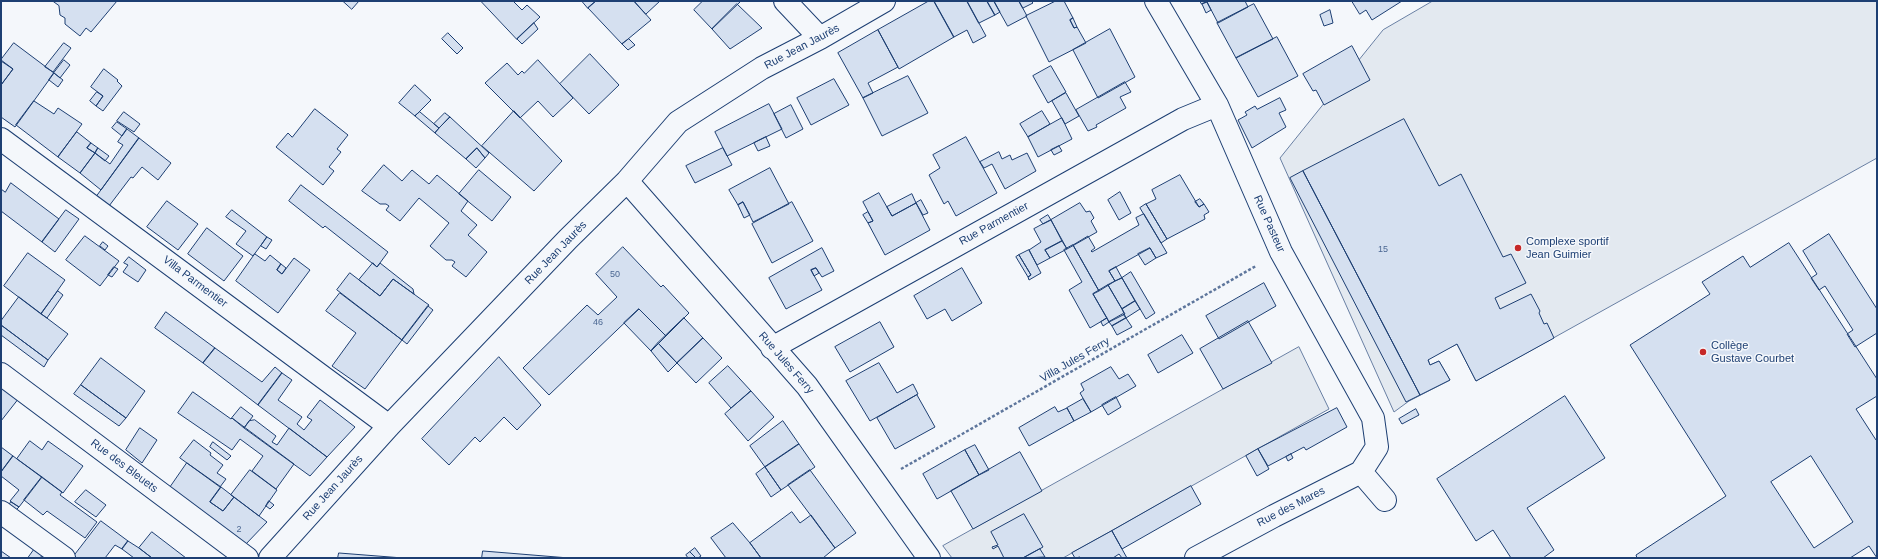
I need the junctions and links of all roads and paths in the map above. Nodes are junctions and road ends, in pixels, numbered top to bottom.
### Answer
1 (785, 1) edge
2 (884, 1) edge
3 (1156, 1) edge
4 (820, 38) junction
5 (1217, 105) junction
6 (1, 139) edge
7 (627, 181) junction
8 (1281, 252) junction
9 (772, 348) junction
10 (1, 374) edge
11 (388, 426) junction
12 (1361, 472) junction
13 (877, 483) junction
14 (1385, 500) dead end
15 (1, 512) edge
16 (64, 558) edge
17 (247, 558) edge
18 (270, 558) edge
19 (929, 558) edge
20 (1196, 558) edge

1 - 4 street
2 - 4 street, Rue Jean Jaurès
3 - 5 street, Rue Pasteur
4 - 7 street, Rue Jean Jaurès
5 - 8 street, Rue Pasteur
5 - 9 street, Rue Parmentier
6 - 11 street, Villa Parmentier
7 - 9 street, Rue Jules Ferry
7 - 11 street, Rue Jean Jaurès
8 - 12 street, Rue Pasteur
8 - 13 path, Villa Jules Ferry
9 - 13 street, Rue Jules Ferry
10 - 17 street, Rue des Bleuets
11 - 18 street, Rue Jean Jaurès
12 - 14 street
12 - 20 street, Rue des Mares
13 - 19 street, Rue Jules Ferry
15 - 16 street

